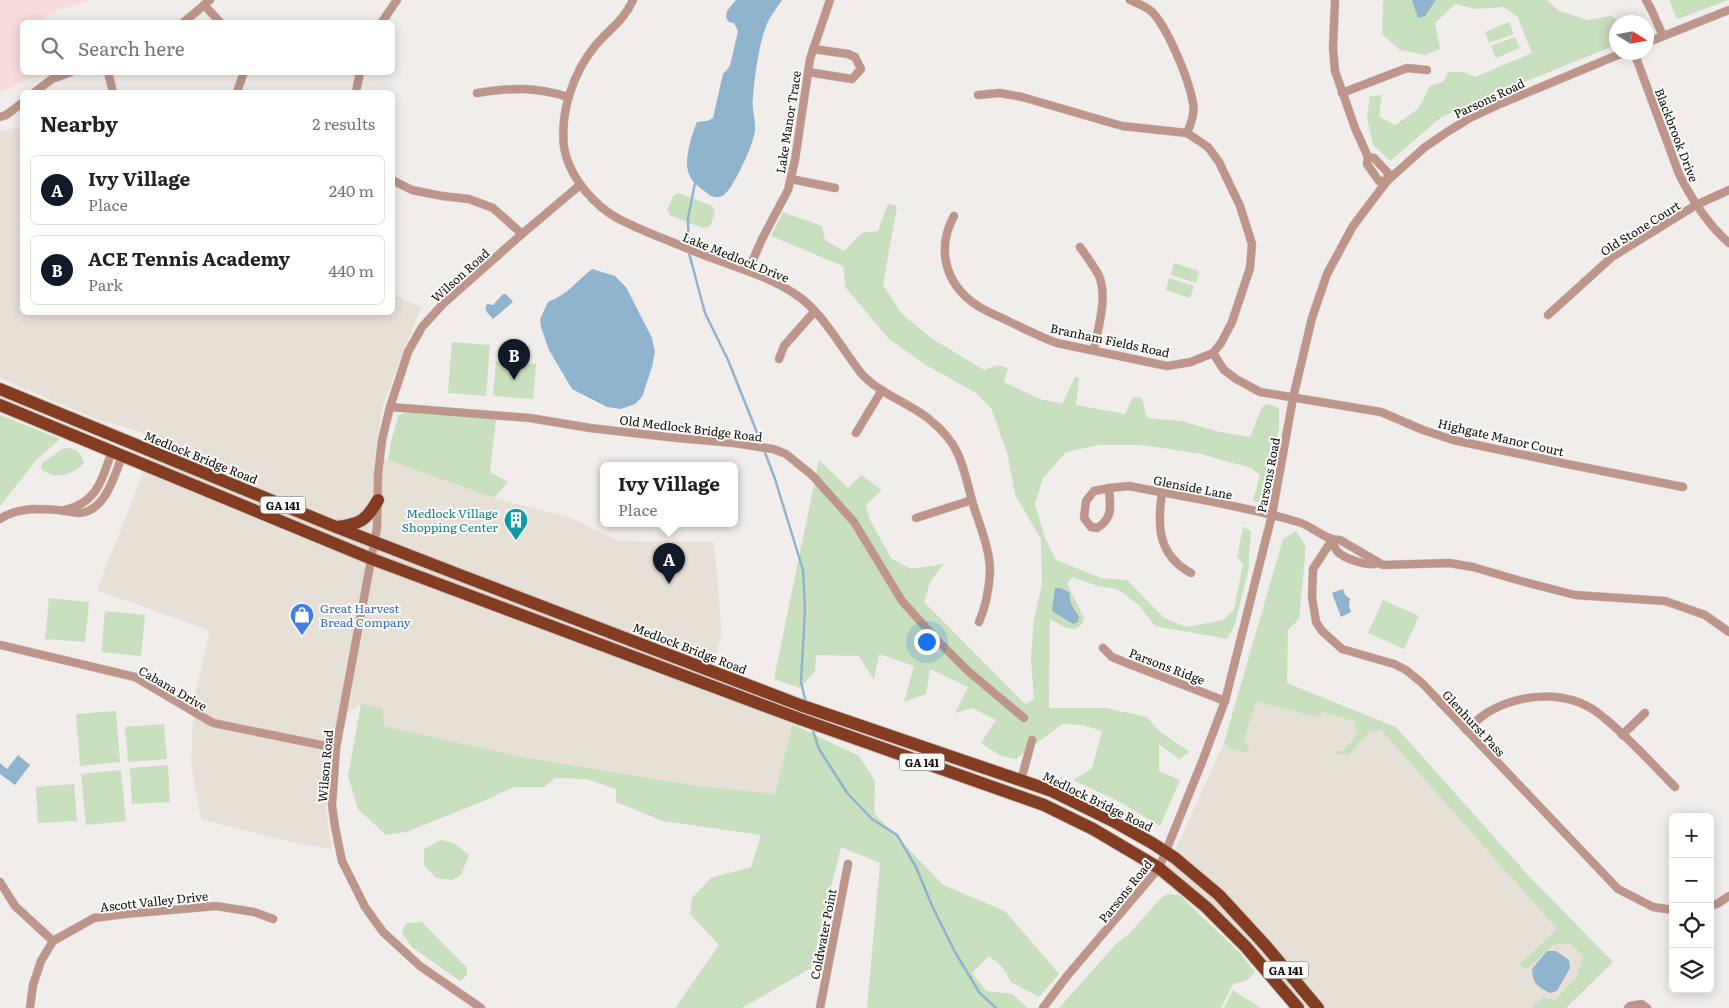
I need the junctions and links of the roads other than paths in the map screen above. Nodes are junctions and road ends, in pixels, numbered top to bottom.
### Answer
1 (397, 0) edge
2 (633, 0) edge
3 (830, 0) edge
4 (1130, 0) edge
5 (1335, 0) edge
6 (1646, 0) edge
7 (207, 2) edge
8 (1729, 10) edge
9 (186, 20) edge
10 (219, 20) edge
11 (383, 20) edge
12 (1663, 36) junction
13 (1654, 40) edge
14 (813, 49) junction
15 (1609, 59) edge
16 (1637, 60) edge
17 (1427, 70) dead end
18 (808, 72) junction
19 (63, 75) edge
20 (109, 75) edge
21 (243, 75) edge
22 (359, 75) edge
23 (38, 90) edge
24 (112, 90) edge
25 (237, 90) edge
26 (356, 90) edge
27 (477, 93) dead end
28 (1342, 93) junction
29 (978, 95) dead end
30 (568, 97) junction
31 (20, 105) edge
32 (0, 117) edge
33 (1187, 133) junction
34 (791, 179) junction
35 (395, 182) edge
36 (1387, 182) junction
37 (580, 185) junction
38 (835, 188) dead end
39 (1729, 190) edge
40 (1696, 205) junction
41 (954, 216) dead end
42 (522, 234) junction
43 (1729, 244) edge
44 (1080, 247) dead end
45 (748, 271) junction
46 (814, 312) junction
47 (1548, 315) dead end
48 (1094, 350) junction
49 (1213, 353) junction
50 (779, 359) dead end
51 (0, 389) edge
52 (882, 390) junction
53 (1293, 398) junction
54 (0, 405) edge
55 (390, 407) junction
56 (14, 411) junction
57 (856, 433) dead end
58 (122, 439) junction
59 (117, 453) junction
60 (101, 482) junction
61 (230, 484) junction
62 (110, 486) junction
63 (1683, 487) dead end
64 (1109, 488) junction
65 (1162, 492) junction
66 (378, 500) junction
67 (972, 500) junction
68 (61, 510) junction
69 (1272, 515) junction
70 (916, 518) dead end
71 (0, 519) edge
72 (336, 527) junction
73 (1332, 540) junction
74 (375, 542) junction
75 (372, 559) junction
76 (1191, 573) dead end
77 (979, 622) dead end
78 (1729, 632) edge
79 (0, 645) edge
80 (1103, 648) dead end
81 (1225, 701) junction
82 (1645, 712) dead end
83 (1024, 718) dead end
84 (1466, 730) junction
85 (1622, 735) junction
86 (1032, 740) dead end
87 (336, 748) junction
88 (1021, 780) junction
89 (1675, 787) dead end
90 (1166, 852) junction
91 (848, 864) dead end
92 (1159, 868) junction
93 (0, 882) edge
94 (1729, 896) edge
95 (1714, 905) edge
96 (1669, 909) edge
97 (273, 919) dead end
98 (53, 941) junction
99 (30, 1008) edge
100 (481, 1008) edge
101 (820, 1008) edge
102 (1043, 1008) edge
103 (1298, 1008) edge
104 (1318, 1008) edge
105 (1628, 1008) edge
106 (1648, 1008) edge

1 - 11 street
2 - 30 street, Lake Medlock Drive
3 - 14 street, Lake Manor Trace
4 - 33 street
5 - 28 street
6 - 12 street
7 - 9 street
7 - 10 street
8 - 12 street
12 - 13 street
14 - 18 street, Lake Manor Trace
14 - 18 street
15 - 36 street, Parsons Road
16 - 40 street, Blackbrook Drive
17 - 28 street
18 - 34 street, Lake Manor Trace
19 - 23 street
20 - 24 street
21 - 25 street
22 - 26 street
27 - 30 street
28 - 36 street
29 - 33 street
30 - 37 street, Lake Medlock Drive
31 - 32 street
33 - 49 street
34 - 38 street
34 - 45 street, Lake Manor Trace
35 - 42 street
36 - 53 street, Parsons Road
37 - 42 street, Wilson Road
37 - 45 street, Lake Medlock Drive
39 - 40 street, Old Stone Court
40 - 43 street, Blackbrook Drive
40 - 47 street, Old Stone Court
41 - 48 street, Branham Fields Road
42 - 55 street, Wilson Road
44 - 48 street
45 - 46 street, Lake Medlock Drive
46 - 50 street
46 - 52 street, Lake Medlock Drive
48 - 49 street, Branham Fields Road
49 - 53 street, Highgate Manor Court
51 - 58 highway, Medlock Bridge Road / GA 141
52 - 57 street
52 - 67 street, Lake Medlock Drive
53 - 63 street, Highgate Manor Court
53 - 69 street, Parsons Road
54 - 56 highway, GA 141
55 - 66 street
55 - 83 street, Old Medlock Bridge Road
56 - 58 highway
56 - 59 highway, GA 141
58 - 61 highway, Medlock Bridge Road / GA 141
59 - 60 street
59 - 61 highway
59 - 62 street
59 - 75 highway, GA 141
60 - 62 street
60 - 68 street
61 - 72 highway, Medlock Bridge Road / GA 141
62 - 68 street
64 - 64 street, Glenside Lane
64 - 65 street, Glenside Lane
65 - 69 street, Glenside Lane
65 - 76 street
66 - 72 highway
66 - 74 street
67 - 70 street
67 - 77 street, Lake Medlock Drive
68 - 71 street
69 - 73 street
69 - 81 street, Parsons Road
72 - 74 highway, Medlock Bridge Road / GA 141
73 - 78 street
73 - 84 street, Glenhurst Pass
74 - 75 street
74 - 88 highway, Medlock Bridge Road / GA 141
75 - 87 street, Wilson Road
75 - 92 highway, GA 141
79 - 87 street, Cabana Drive
80 - 81 street, Parsons Ridge
81 - 90 street, Parsons Road
82 - 85 street
84 - 85 street
84 - 96 street, Glenhurst Pass
85 - 89 street
86 - 88 street
87 - 100 street, Wilson Road
88 - 90 highway, Medlock Bridge Road / GA 141
90 - 92 street, Parsons Road
90 - 104 highway, Medlock Bridge Road / GA 141
91 - 101 street, Coldwater Point
92 - 102 street, Parsons Road
92 - 103 highway, GA 141
93 - 98 street
94 - 95 street
97 - 98 street, Ascott Valley Drive
98 - 99 street
105 - 106 street

